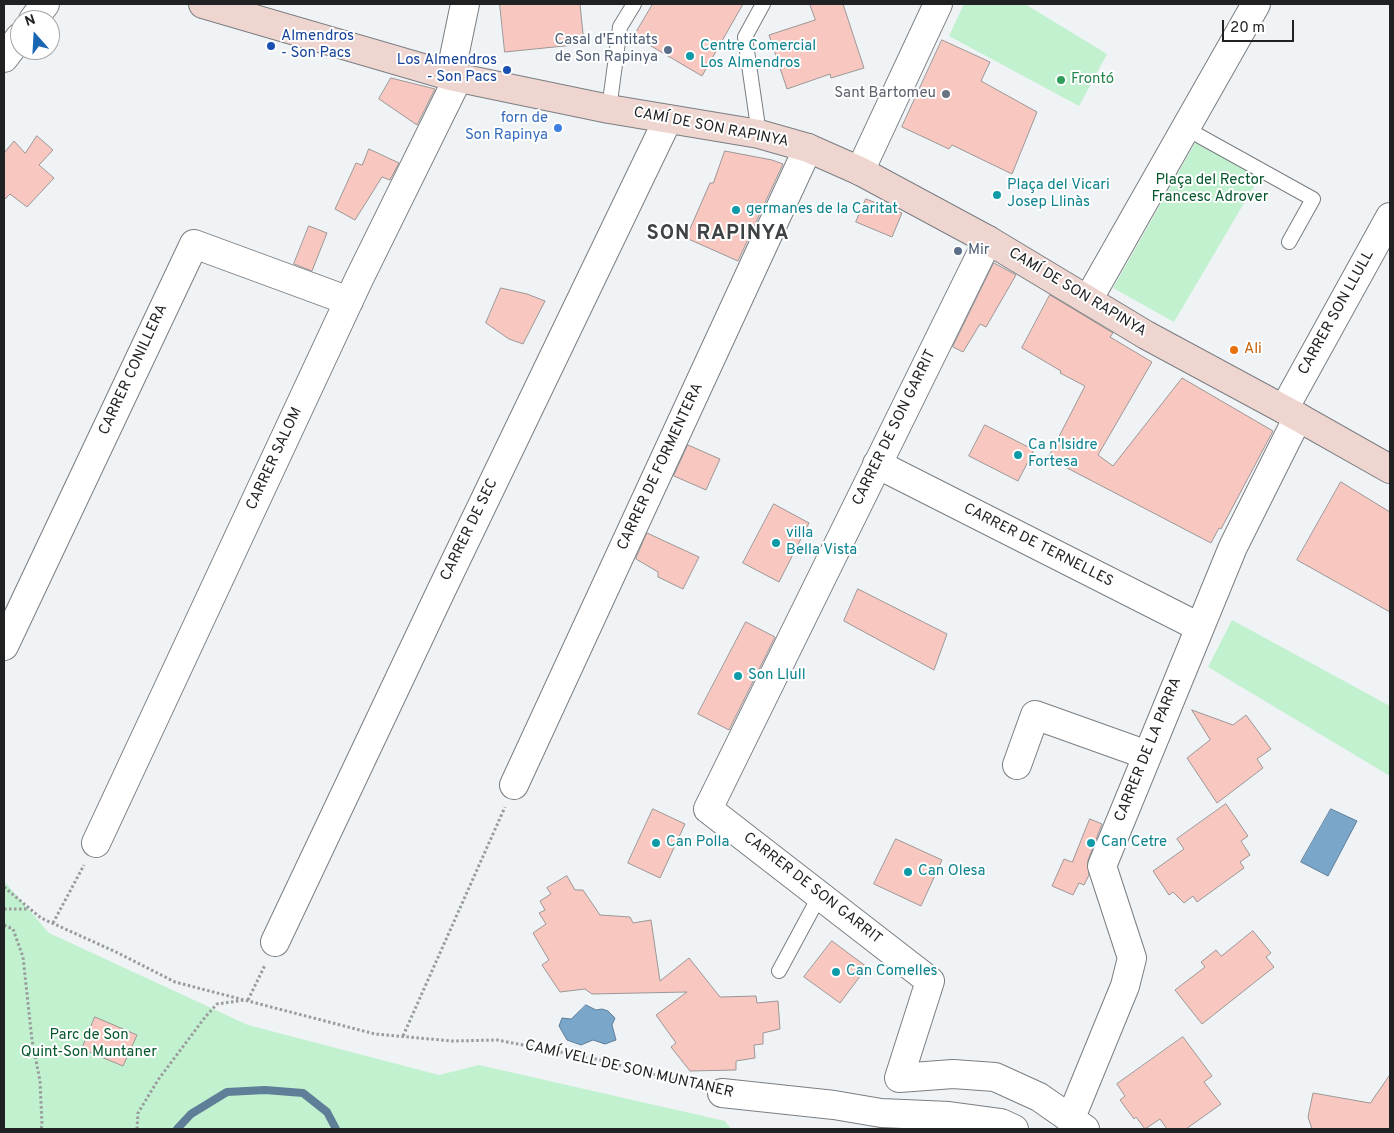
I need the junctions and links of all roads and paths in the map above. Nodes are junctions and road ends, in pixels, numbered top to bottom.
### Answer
1 (203, 4) edge
2 (465, 4) edge
3 (634, 4) edge
4 (762, 4) edge
5 (938, 4) edge
6 (1256, 4) edge
7 (454, 77) junction
8 (609, 109) junction
9 (668, 119) junction
10 (1185, 128) junction
11 (759, 134) junction
12 (808, 148) junction
13 (860, 171) junction
14 (1390, 217) edge
15 (988, 240) junction
16 (1289, 242) dead end
17 (349, 300) junction
18 (1088, 300) junction
19 (1291, 413) junction
20 (877, 464) junction
21 (1390, 469) edge
22 (1199, 628) junction
23 (4, 646) edge
24 (1147, 755) junction
25 (1017, 765) dead end
26 (514, 785) joint
27 (96, 843) joint
28 (4, 887) edge
29 (820, 895) junction
30 (4, 909) edge
31 (29, 910) junction
32 (53, 924) junction
33 (4, 925) edge
34 (276, 942) joint
35 (779, 971) dead end
36 (248, 1000) junction
37 (403, 1037) junction
38 (722, 1093) joint
39 (1077, 1125) edge
40 (41, 1129) edge
41 (137, 1129) edge
42 (1014, 1129) edge

1 - 7 street, CAMÍ DE SON RAPINYA
2 - 7 street, CARRER SALOM
3 - 8 lane
4 - 11 lane
5 - 13 street
6 - 10 street
7 - 8 street, CAMÍ DE SON RAPINYA
7 - 17 street, CARRER SALOM
8 - 9 street, CAMÍ DE SON RAPINYA
9 - 11 street, CAMÍ DE SON RAPINYA
9 - 34 street, CARRER DE SEC
10 - 16 lane
10 - 18 street
11 - 12 street, CAMÍ DE SON RAPINYA
12 - 13 street, CAMÍ DE SON RAPINYA
12 - 26 street, CARRER DE FORMENTERA
13 - 15 street, CAMÍ DE SON RAPINYA
14 - 19 street, CARRER SON LLULL
15 - 18 street, CAMÍ DE SON RAPINYA
15 - 20 street, CARRER DE SON GARRIT
17 - 23 street, CARRER CONILLERA
17 - 27 street, CARRER SALOM
18 - 19 street, CAMÍ DE SON RAPINYA
19 - 21 street, CAMÍ DE SON RAPINYA
19 - 22 street, CARRER DE LA PARRA
20 - 22 street, CARRER DE TERNELLES
20 - 29 street, CARRER DE SON GARRIT
22 - 24 street, CARRER DE LA PARRA
24 - 25 street
24 - 39 street, CARRER DE LA PARRA
26 - 37 path
27 - 32 path
28 - 31 path
29 - 35 lane
29 - 39 street, CARRER DE SON GARRIT
30 - 31 path
31 - 32 path
32 - 36 path
33 - 40 path
34 - 36 path
36 - 37 path, CAMÍ VELL DE SON MUNTANER
36 - 41 path, CAMÍ VELL DE SON MUNTANER
37 - 38 path, CAMÍ VELL DE SON MUNTANER
38 - 42 street, CAMÍ VELL DE SON MUNTANER

